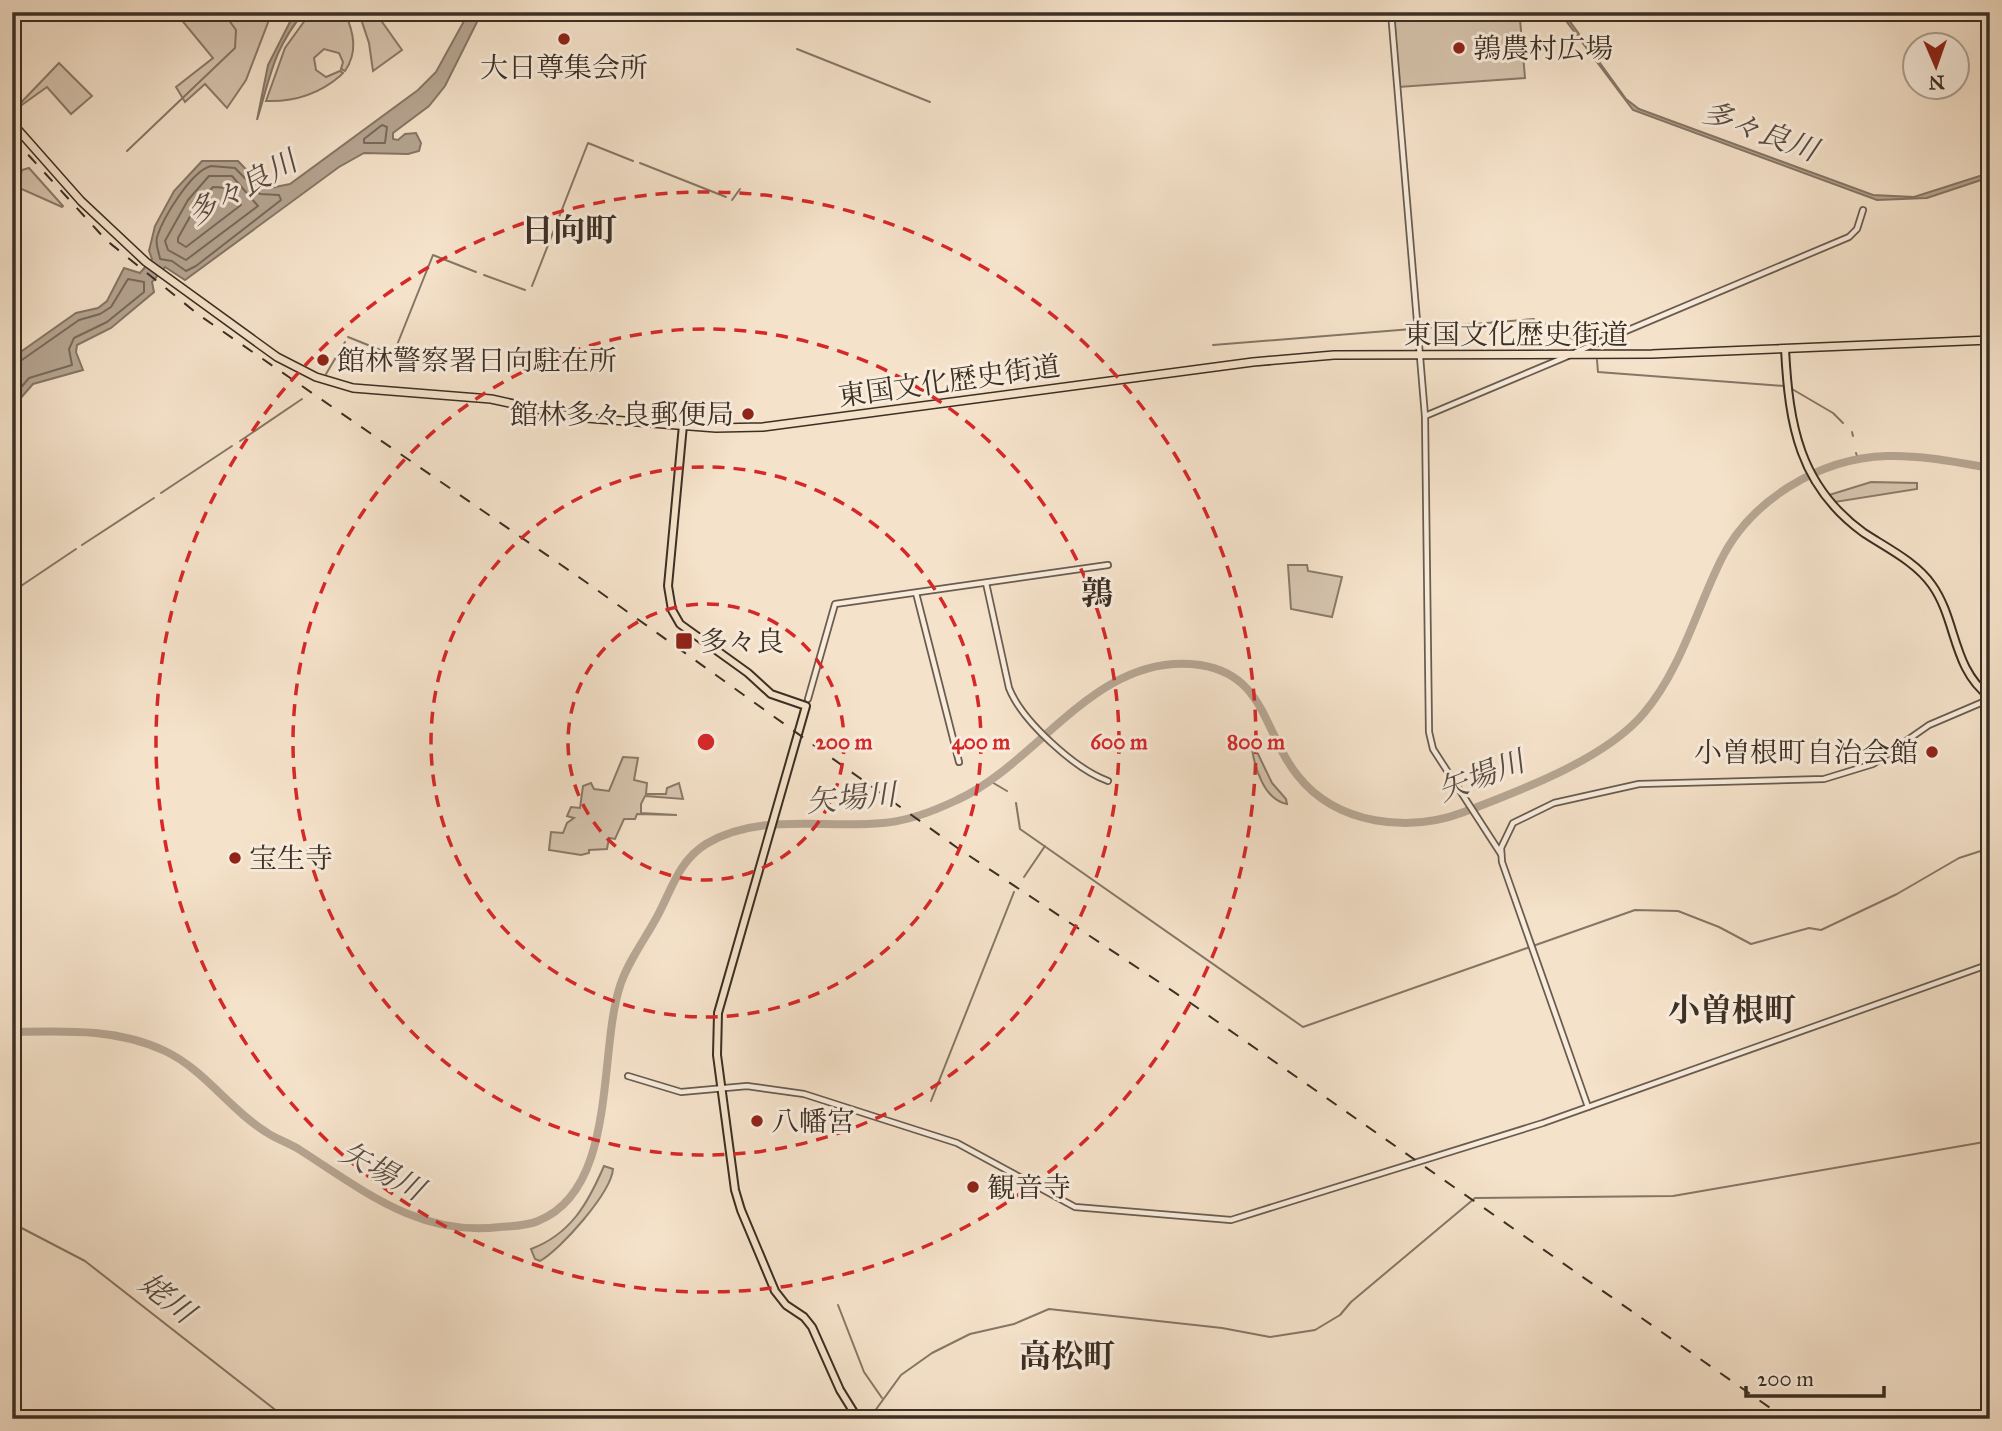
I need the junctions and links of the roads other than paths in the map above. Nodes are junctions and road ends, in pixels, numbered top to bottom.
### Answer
1 (1391, 12) edge
2 (12, 123) edge
3 (1863, 210) dead end
4 (1990, 340) edge
5 (1785, 349) junction
6 (1420, 356) junction
7 (1566, 356) junction
8 (1424, 416) junction
9 (683, 425) junction
10 (1108, 565) dead end
11 (986, 583) junction
12 (916, 593) junction
13 (1990, 698) edge
14 (808, 699) dead end
15 (959, 762) dead end
16 (1108, 781) dead end
17 (1501, 854) junction
18 (1990, 964) edge
19 (628, 1076) dead end
20 (721, 1088) junction
21 (1588, 1107) junction
22 (858, 1419) edge

1 - 6 street
2 - 9 highway, 東国文化歴史街道
3 - 7 street
4 - 5 highway, 東国文化歴史街道
5 - 7 highway, 東国文化歴史街道
5 - 13 main road
6 - 7 highway, 東国文化歴史街道
6 - 8 street
6 - 9 highway, 東国文化歴史街道
7 - 8 street
8 - 17 street
9 - 20 main road
10 - 11 street
11 - 12 street
11 - 16 street
12 - 14 street
12 - 15 street
13 - 17 street
17 - 21 street
18 - 21 street
19 - 20 street
20 - 21 street
20 - 22 main road

